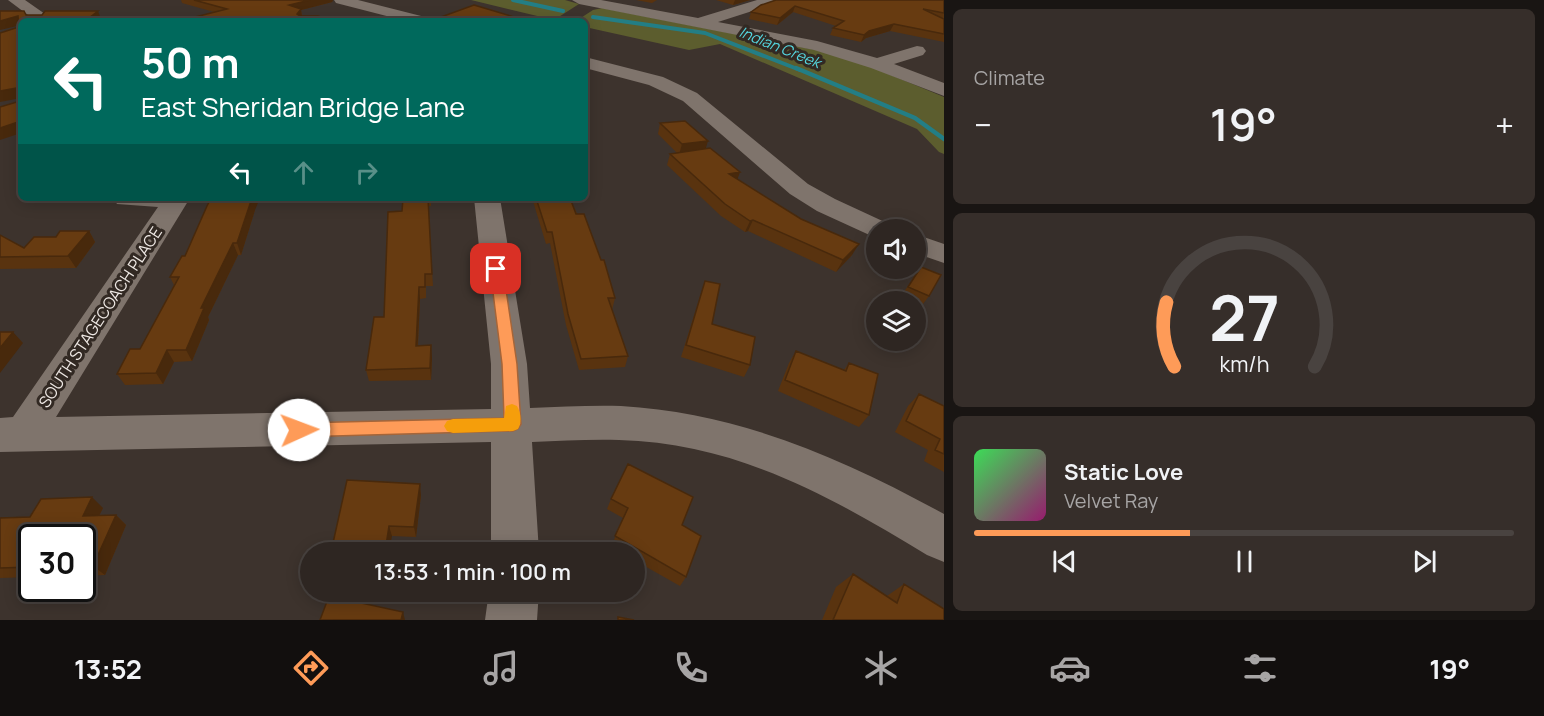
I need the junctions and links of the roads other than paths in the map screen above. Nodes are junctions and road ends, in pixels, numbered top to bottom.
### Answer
1 (15, 0) edge
2 (341, 0) edge
3 (772, 0) edge
4 (591, 1) edge
5 (362, 5) junction
6 (330, 15) dead end
7 (574, 16) dead end
8 (40, 18) edge
9 (412, 18) edge
10 (701, 23) junction
11 (917, 51) dead end
12 (588, 63) edge
13 (877, 64) junction
14 (944, 90) edge
15 (175, 201) edge
16 (487, 201) edge
17 (866, 224) edge
18 (926, 247) edge
19 (944, 254) edge
20 (513, 424) junction
21 (12, 435) edge
22 (944, 539) edge
23 (515, 542) edge
24 (513, 602) edge
25 (511, 620) edge

1 - 8 street
2 - 5 street
3 - 10 street
4 - 7 street
4 - 10 street
5 - 6 street
5 - 9 street
10 - 13 street
11 - 13 street
12 - 17 street
13 - 14 street
15 - 21 street, SOUTH STAGECOACH PLACE
16 - 20 street
18 - 19 street
20 - 21 street
20 - 22 street
20 - 23 street
24 - 25 street

